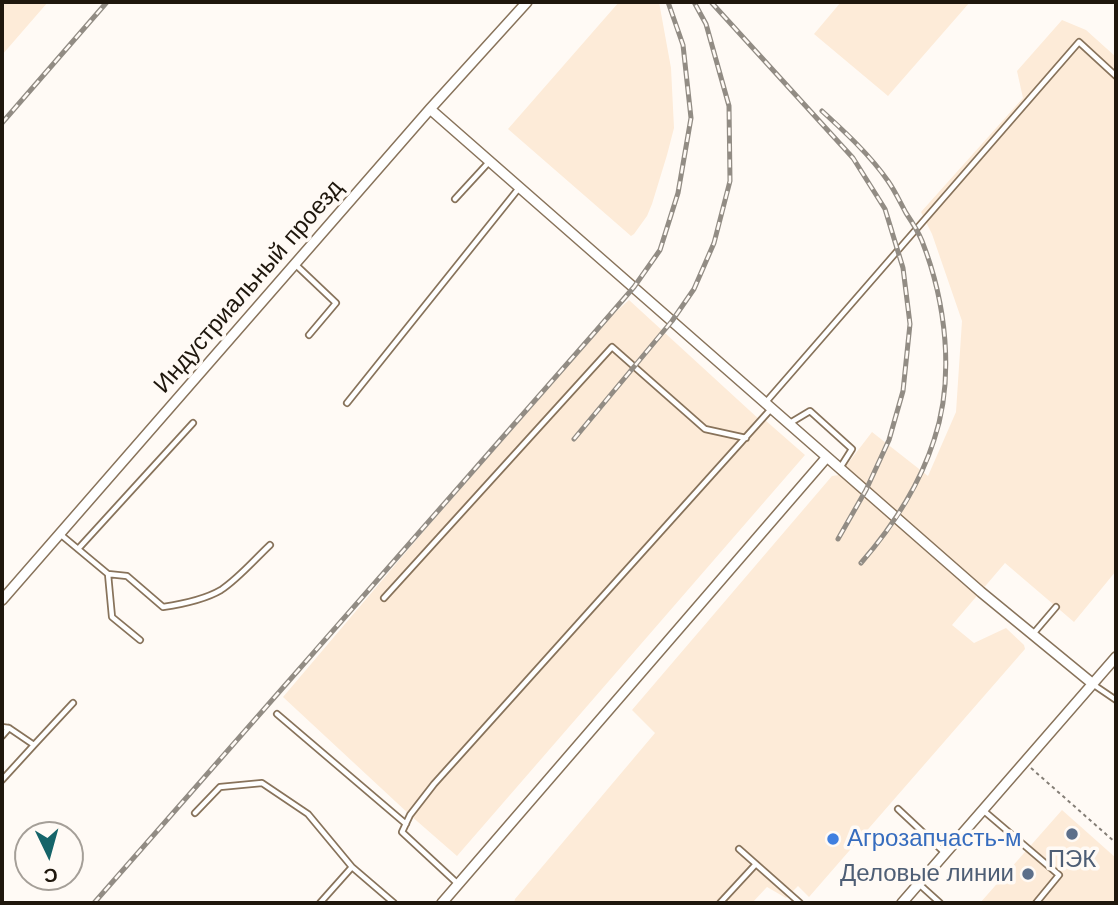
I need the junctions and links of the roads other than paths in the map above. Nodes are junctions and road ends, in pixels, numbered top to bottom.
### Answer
1 (527, 2) edge
2 (1116, 76) edge
3 (430, 109) junction
4 (490, 162) junction
5 (520, 188) junction
6 (455, 200) dead end
7 (295, 264) junction
8 (309, 335) dead end
9 (347, 403) dead end
10 (769, 406) junction
11 (193, 423) dead end
12 (790, 424) junction
13 (746, 438) junction
14 (827, 457) junction
15 (840, 468) junction
16 (60, 533) junction
17 (270, 545) dead end
18 (78, 549) junction
19 (108, 574) junction
20 (384, 598) dead end
21 (2, 600) edge
22 (1056, 607) dead end
23 (1032, 635) junction
24 (140, 640) dead end
25 (1116, 657) edge
26 (1093, 684) junction
27 (1116, 700) edge
28 (73, 703) dead end
29 (277, 713) dead end
30 (2, 727) edge
31 (9, 728) junction
32 (2, 736) edge
33 (34, 745) junction
34 (2, 780) edge
35 (898, 809) dead end
36 (983, 810) junction
37 (195, 813) dead end
38 (406, 824) junction
39 (739, 849) dead end
40 (945, 853) junction
41 (756, 864) junction
42 (352, 867) junction
43 (458, 884) junction
44 (918, 884) junction
45 (320, 903) edge
46 (394, 903) edge
47 (442, 903) edge
48 (720, 903) edge
49 (800, 903) edge
50 (902, 903) edge
51 (940, 903) edge
52 (1036, 903) edge

1 - 3 street, Индустриальный проезд
2 - 10 lane
3 - 4 street
3 - 7 street, Индустриальный проезд
4 - 5 street
4 - 6 lane
5 - 9 lane
5 - 10 street
7 - 8 lane
7 - 16 street, Индустриальный проезд
10 - 12 street
10 - 13 lane
11 - 18 lane
12 - 14 street
12 - 15 lane
13 - 20 lane
13 - 38 lane
14 - 15 street
14 - 43 street
15 - 23 street
16 - 18 lane
16 - 21 street, Индустриальный проезд
17 - 19 lane
18 - 19 lane
19 - 24 lane
22 - 23 lane
23 - 26 street
25 - 26 street
26 - 27 lane
26 - 36 street
28 - 33 lane
29 - 38 lane
30 - 31 lane
31 - 32 lane
31 - 33 lane
33 - 34 lane
35 - 40 lane
36 - 40 street
36 - 52 lane
37 - 42 lane
38 - 43 lane
39 - 41 lane
40 - 44 street
41 - 48 lane
41 - 49 lane
42 - 45 lane
42 - 46 lane
43 - 47 street
44 - 50 street
44 - 51 lane

